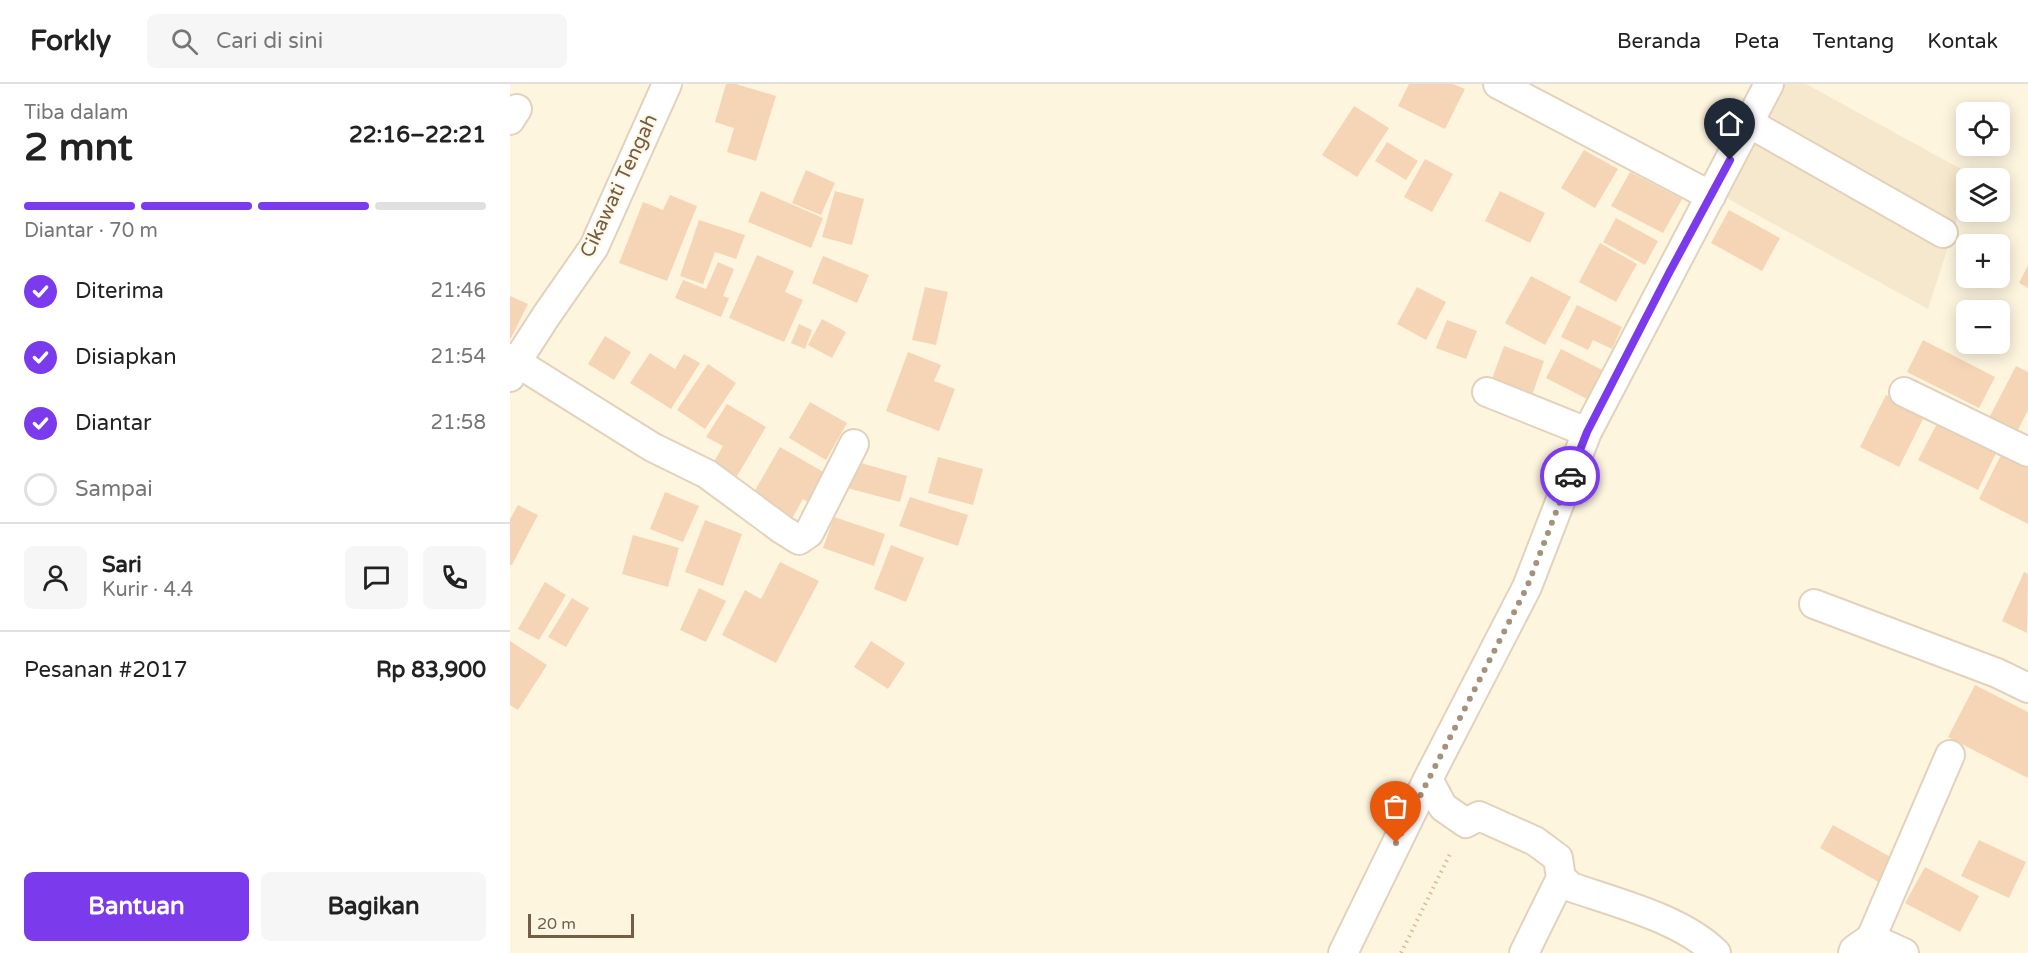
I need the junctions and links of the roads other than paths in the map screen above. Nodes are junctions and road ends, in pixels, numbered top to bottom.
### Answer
1 (667, 84) edge
2 (1498, 84) edge
3 (1769, 84) edge
4 (1749, 123) junction
5 (1711, 196) junction
6 (1943, 233) dead end
7 (512, 365) edge
8 (1487, 392) dead end
9 (1904, 392) dead end
10 (1587, 432) junction
11 (854, 444) dead end
12 (2028, 452) edge
13 (1814, 604) dead end
14 (2028, 688) edge
15 (1950, 755) dead end
16 (1428, 778) junction
17 (1561, 878) junction
18 (1862, 945) edge
19 (1343, 953) edge
20 (1524, 953) edge
21 (1716, 953) edge
22 (1904, 953) edge

1 - 7 street, Cikawati Tengah
2 - 5 street
3 - 4 street
4 - 5 street
4 - 6 street
5 - 10 street
7 - 11 street
8 - 10 street
9 - 12 street
10 - 16 street
13 - 14 street
15 - 18 street
16 - 17 street
16 - 19 street
17 - 20 street
17 - 21 street
18 - 22 street

